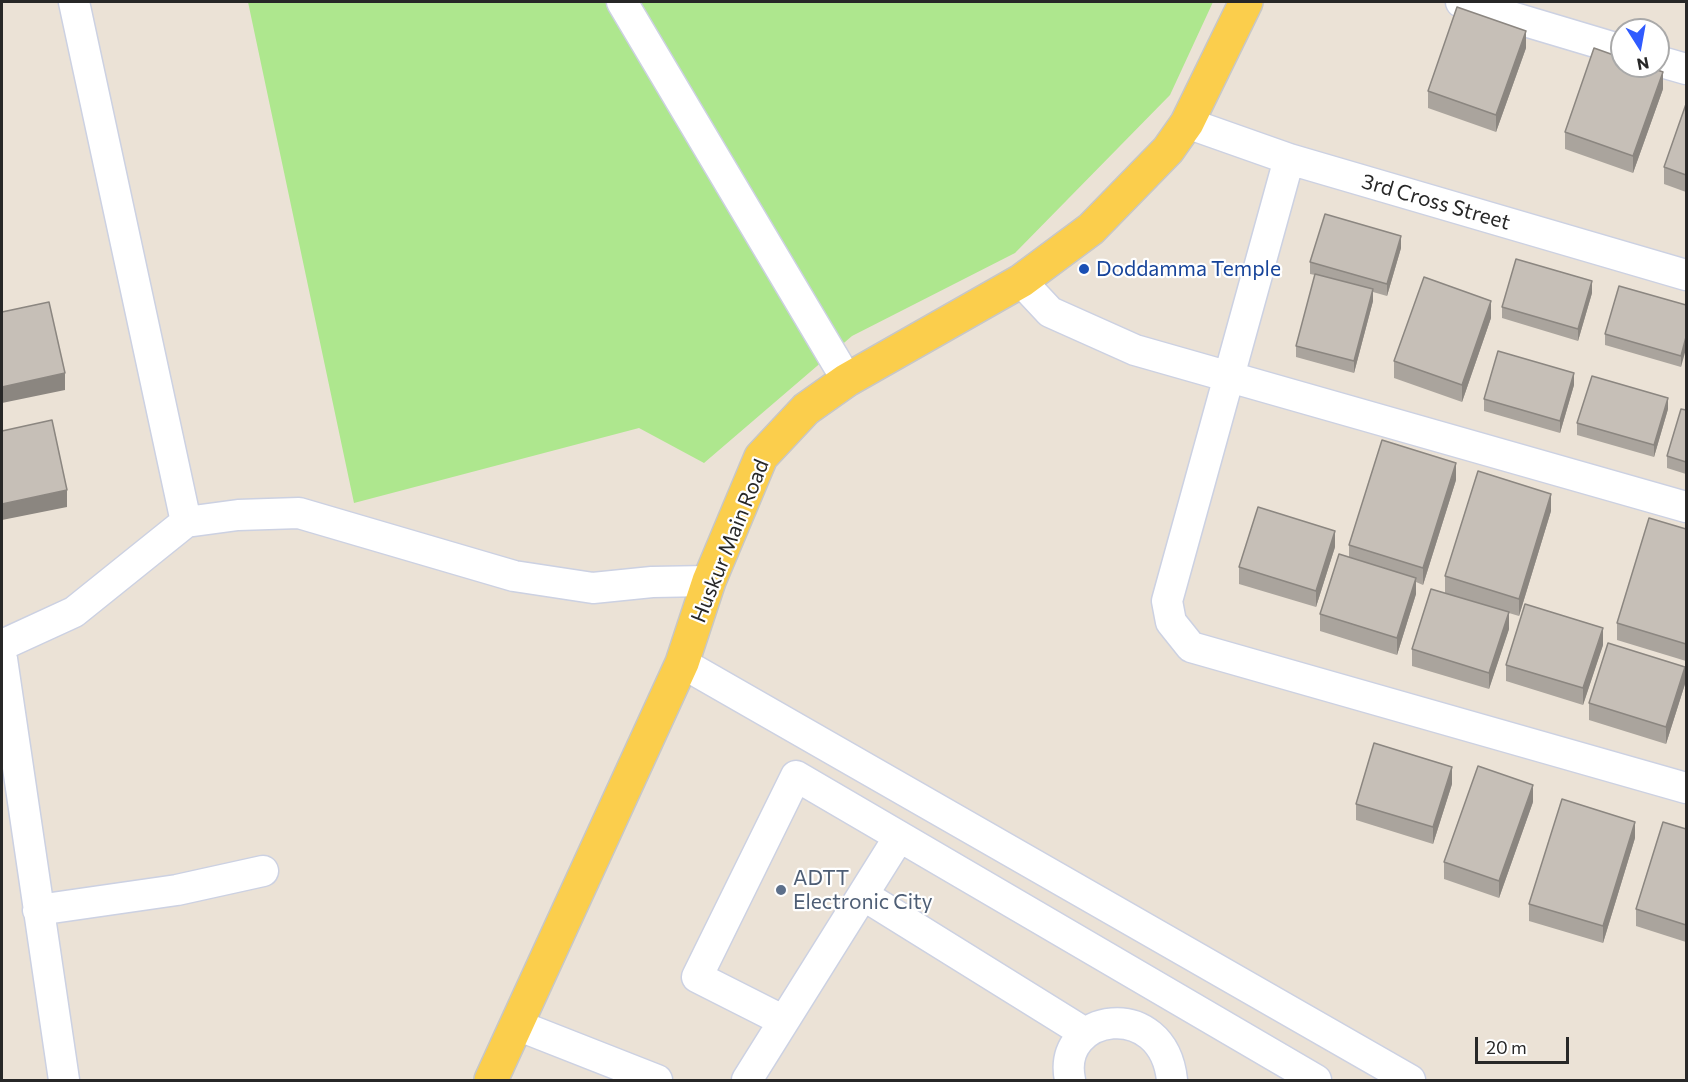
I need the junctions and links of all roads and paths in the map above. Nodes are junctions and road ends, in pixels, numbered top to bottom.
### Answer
1 (74, 2) edge
2 (622, 2) edge
3 (1246, 2) edge
4 (1461, 2) edge
5 (1610, 46) edge
6 (1670, 64) edge
7 (1686, 69) edge
8 (1187, 123) junction
9 (1289, 159) junction
10 (1686, 274) edge
11 (1021, 281) junction
12 (1228, 377) junction
13 (847, 380) junction
14 (1686, 507) edge
15 (186, 522) junction
16 (709, 581) junction
17 (2, 645) edge
18 (2, 659) edge
19 (682, 663) junction
20 (1686, 788) edge
21 (899, 837) junction
22 (263, 871) dead end
23 (863, 895) junction
24 (38, 910) junction
25 (784, 1022) junction
26 (517, 1025) junction
27 (1085, 1033) junction
28 (1069, 1079) edge
29 (64, 1080) edge
30 (491, 1080) edge
31 (657, 1080) edge
32 (747, 1080) edge
33 (1172, 1080) edge
34 (1313, 1080) edge
35 (1410, 1080) edge

1 - 15 street
2 - 13 street
3 - 8 main road, Huskur Main Road
4 - 5 street
6 - 7 street
8 - 9 street, 3rd Cross Street
8 - 11 main road, Huskur Main Road
9 - 10 street, 3rd Cross Street
9 - 12 street
11 - 12 street
11 - 13 main road, Huskur Main Road
12 - 14 street
12 - 20 street
13 - 16 main road, Huskur Main Road
15 - 16 street
15 - 17 street
16 - 19 main road, Huskur Main Road
18 - 24 street
19 - 26 main road, Huskur Main Road
19 - 35 street
21 - 23 street
21 - 25 street
21 - 34 street
22 - 24 street
23 - 25 street
23 - 27 street
24 - 29 street
25 - 32 street
26 - 30 main road, Huskur Main Road
26 - 31 street
27 - 28 street
27 - 33 street

